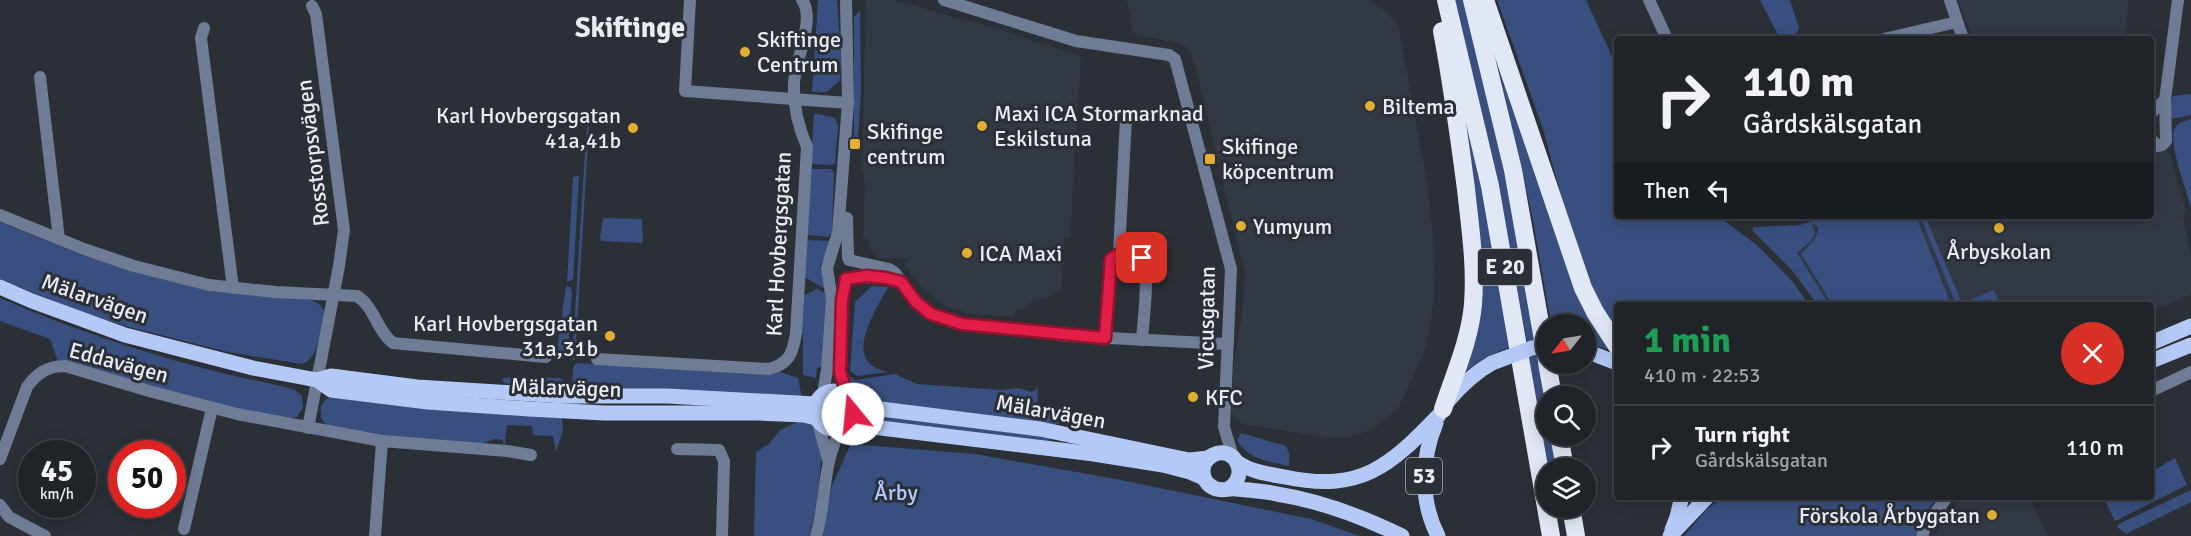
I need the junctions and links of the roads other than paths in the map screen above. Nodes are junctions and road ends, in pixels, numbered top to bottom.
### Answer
1 (690, 0) edge
2 (802, 0) edge
3 (846, 0) edge
4 (944, 0) edge
5 (1436, 0) edge
6 (1446, 0) edge
7 (1472, 0) edge
8 (1485, 0) edge
9 (1649, 0) edge
10 (1950, 0) edge
11 (2178, 0) edge
12 (312, 6) dead end
13 (1957, 22) junction
14 (204, 28) dead end
15 (1667, 36) edge
16 (1897, 36) edge
17 (1962, 36) edge
18 (40, 77) dead end
19 (794, 98) junction
20 (2165, 100) junction
21 (848, 103) junction
22 (2154, 110) edge
23 (1126, 118) dead end
24 (2154, 142) edge
25 (0, 215) edge
26 (59, 239) junction
27 (1119, 252) junction
28 (849, 259) junction
29 (829, 260) junction
30 (828, 274) junction
31 (847, 278) junction
32 (901, 282) junction
33 (0, 287) edge
34 (233, 288) junction
35 (332, 295) junction
36 (1538, 314) edge
37 (2191, 326) edge
38 (1105, 338) junction
39 (1142, 340) junction
40 (1614, 340) edge
41 (2154, 342) edge
42 (1228, 344) junction
43 (2191, 345) edge
44 (1536, 348) edge
45 (1596, 355) edge
46 (546, 357) dead end
47 (597, 359) dead end
48 (2154, 360) edge
49 (1614, 362) edge
50 (2191, 372) edge
51 (317, 380) junction
52 (2154, 390) edge
53 (849, 398) junction
54 (212, 408) junction
55 (818, 409) junction
56 (1441, 412) junction
57 (845, 426) junction
58 (1224, 427) junction
59 (308, 428) junction
60 (382, 441) junction
61 (677, 449) dead end
62 (531, 455) dead end
63 (1210, 457) junction
64 (0, 459) edge
65 (1235, 460) junction
66 (828, 461) junction
67 (1264, 473) junction
68 (1204, 478) junction
69 (1228, 489) junction
70 (1681, 500) edge
71 (1704, 500) edge
72 (1945, 500) edge
73 (0, 505) edge
74 (1573, 518) edge
75 (184, 528) dead end
76 (45, 536) edge
77 (375, 536) edge
78 (722, 536) edge
79 (816, 536) edge
80 (1402, 536) edge
81 (1438, 536) edge
82 (1551, 536) edge
83 (1576, 536) edge
84 (1670, 536) edge
85 (1922, 536) edge

1 - 19 street
2 - 19 street
3 - 21 street
4 - 42 street, Vicusgatan
5 - 56 highway, E 20
6 - 82 highway, E 20
7 - 36 highway, E 20
8 - 40 highway
9 - 15 street
10 - 13 street
11 - 20 street
12 - 35 street, Rosstorpsvägen
13 - 16 street
13 - 17 street
14 - 34 street
18 - 26 street
19 - 21 street
19 - 47 street, Karl Hovbergsgatan
20 - 22 street
20 - 24 street
21 - 28 street
21 - 29 street
23 - 27 street
25 - 26 street
26 - 34 street
27 - 38 street
27 - 39 street
28 - 29 street
28 - 31 street
28 - 32 street
29 - 30 street
30 - 31 street
30 - 55 street
31 - 32 street
31 - 53 street
32 - 38 street
33 - 51 main road, Mälarvägen
34 - 35 street
35 - 46 street
35 - 51 street, Rosstorpsvägen
37 - 41 main road
38 - 39 street
39 - 42 street
42 - 58 street, Vicusgatan
43 - 48 main road
44 - 56 main road, 53, bridge
45 - 49 main road
50 - 52 street
51 - 55 main road, Mälarvägen
51 - 59 street
53 - 55 main road
53 - 57 main road
53 - 63 main road, Mälarvägen
54 - 59 street, Eddavägen
54 - 64 street, Eddavägen
54 - 75 street
55 - 57 main road
55 - 66 street
56 - 67 main road
56 - 81 main road, 53
57 - 66 street
57 - 68 main road, Mälarvägen
58 - 63 street, Vicusgatan
58 - 65 street, Vicusgatan
58 - 67 street
59 - 60 street, Eddavägen
60 - 62 street, Eddavägen
60 - 77 street
61 - 78 street
63 - 65 main road
63 - 68 main road
65 - 67 main road
65 - 69 main road
66 - 79 street
68 - 69 main road
69 - 80 main road
70 - 84 main road
71 - 84 main road
72 - 85 street
73 - 76 street
74 - 83 highway

